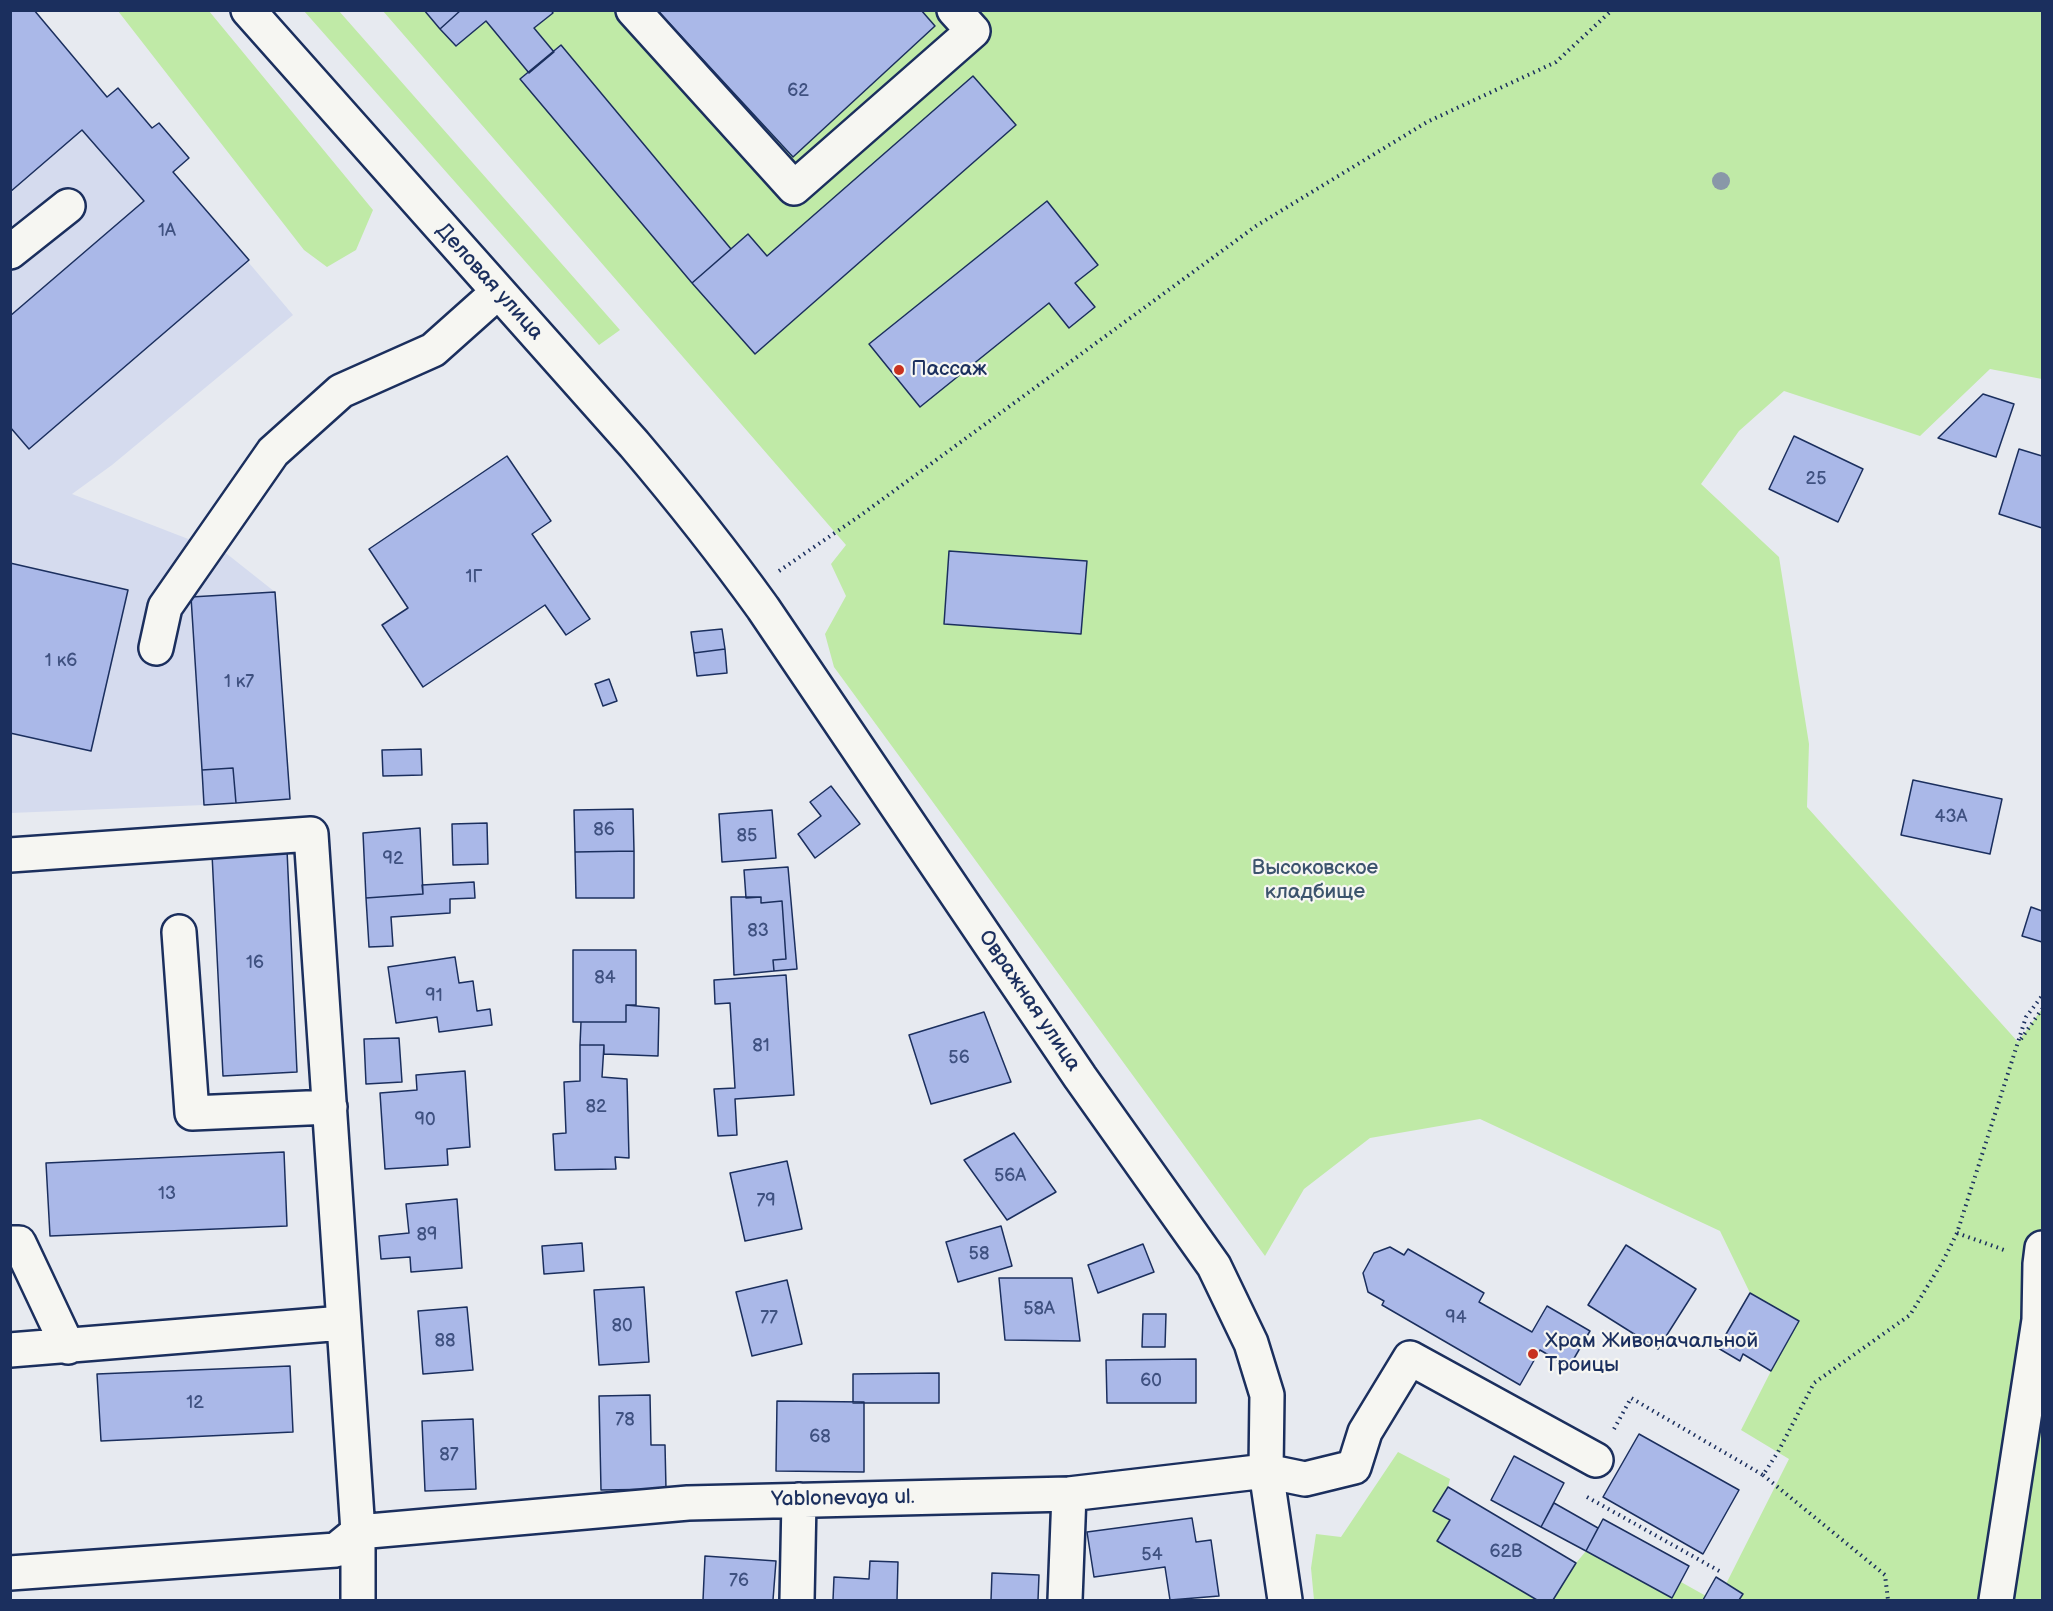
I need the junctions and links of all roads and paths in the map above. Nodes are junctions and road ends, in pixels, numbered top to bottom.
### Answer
1 (248, 10) edge
2 (633, 10) edge
3 (954, 10) edge
4 (1612, 10) edge
5 (68, 206) dead end
6 (10, 252) edge
7 (498, 292) junction
8 (725, 556) joint
9 (778, 572) dead end
10 (156, 648) dead end
11 (10, 855) edge
12 (178, 932) dead end
13 (2043, 996) edge
14 (2043, 1009) edge
15 (2019, 1042) junction
16 (330, 1107) junction
17 (1957, 1233) junction
18 (10, 1243) edge
19 (2041, 1256) edge
20 (343, 1323) junction
21 (68, 1347) junction
22 (10, 1350) edge
23 (1596, 1460) junction
24 (1266, 1471) junction
25 (1763, 1474) junction
26 (1069, 1494) junction
27 (799, 1500) junction
28 (358, 1532) junction
29 (1721, 1572) dead end
30 (10, 1573) edge
31 (358, 1600) edge
32 (797, 1600) edge
33 (1065, 1600) edge
34 (1285, 1600) edge
35 (1888, 1600) edge
36 (1996, 1600) edge

1 - 7 street, Деловая улица
2 - 3 street
4 - 9 path
5 - 6 street
7 - 8 street, Деловая улица
7 - 10 street
8 - 24 street, Овражная улица
11 - 16 street
12 - 16 street
13 - 15 path
14 - 15 path
15 - 17 path
16 - 20 street
17 - 19 path
17 - 25 path
18 - 21 street
19 - 36 street
20 - 21 street
20 - 28 street
21 - 22 street
23 - 24 street, Yablonevaya ul.
23 - 25 path
23 - 29 path
24 - 26 street, Yablonevaya ul.
24 - 34 street
25 - 35 path
26 - 27 street, Yablonevaya ul.
26 - 33 street
27 - 28 street, Yablonevaya ul.
27 - 32 street
28 - 30 street
28 - 31 street

